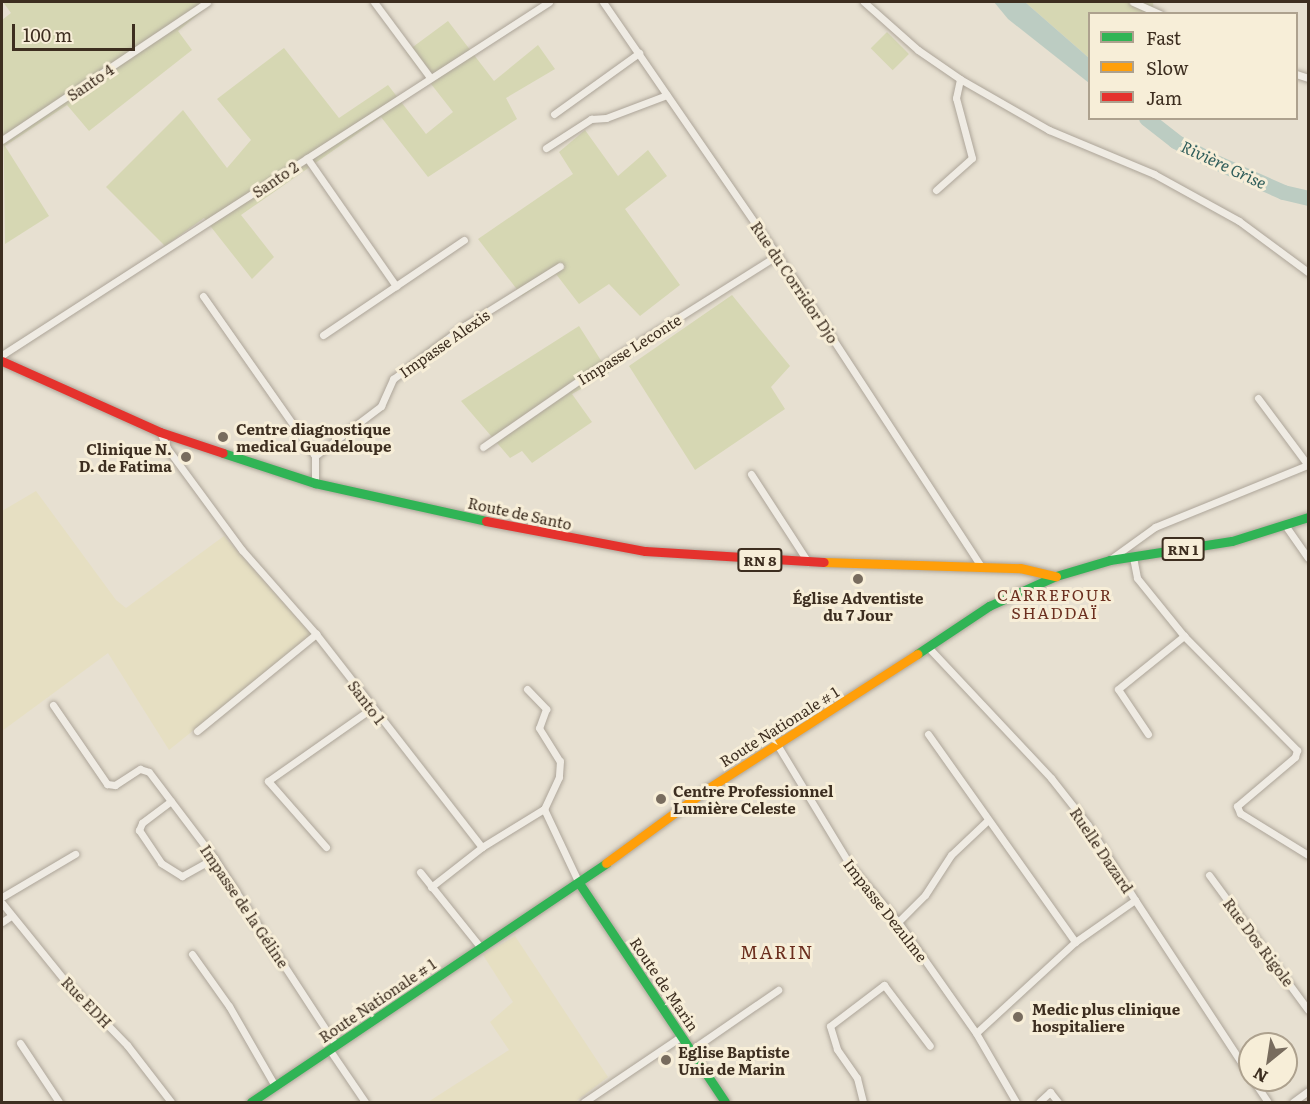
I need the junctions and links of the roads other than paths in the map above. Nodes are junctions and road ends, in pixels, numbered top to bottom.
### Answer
1 (207, 2) edge
2 (374, 2) edge
3 (549, 2) edge
4 (603, 2) edge
5 (864, 2) edge
6 (1134, 2) edge
7 (1156, 12) edge
8 (639, 53) junction
9 (429, 76) junction
10 (960, 79) junction
11 (667, 95) junction
12 (554, 114) dead end
13 (2, 140) edge
14 (546, 148) dead end
15 (307, 158) junction
16 (936, 190) dead end
17 (464, 240) dead end
18 (778, 255) junction
19 (560, 266) dead end
20 (1308, 272) edge
21 (396, 286) junction
22 (203, 296) dead end
23 (323, 335) dead end
24 (2, 355) edge
25 (2, 361) edge
26 (1258, 398) dead end
27 (160, 432) junction
28 (483, 447) dead end
29 (315, 456) junction
30 (1308, 465) edge
31 (751, 474) dead end
32 (315, 483) junction
33 (1308, 517) edge
34 (1285, 525) junction
35 (1133, 557) junction
36 (1308, 558) edge
37 (1110, 560) junction
38 (807, 562) junction
39 (981, 566) junction
40 (1056, 576) junction
41 (316, 634) junction
42 (1184, 636) junction
43 (928, 647) junction
44 (527, 689) dead end
45 (53, 705) dead end
46 (371, 709) junction
47 (197, 731) dead end
48 (928, 734) dead end
49 (1148, 734) dead end
50 (778, 746) junction
51 (171, 801) junction
52 (544, 809) junction
53 (987, 821) junction
54 (326, 847) dead end
55 (482, 847) junction
56 (75, 854) dead end
57 (1308, 855) edge
58 (214, 858) junction
59 (420, 872) dead end
60 (1209, 875) dead end
61 (579, 883) junction
62 (431, 886) junction
63 (2, 897) edge
64 (1136, 900) junction
65 (2, 903) edge
66 (11, 916) junction
67 (2, 922) edge
68 (898, 922) junction
69 (1075, 942) junction
70 (481, 948) junction
71 (192, 954) dead end
72 (778, 990) dead end
73 (1308, 1010) edge
74 (976, 1033) junction
75 (681, 1036) junction
76 (20, 1043) dead end
77 (930, 1046) dead end
78 (333, 1047) junction
79 (691, 1050) junction
80 (1238, 1057) edge
81 (275, 1086) junction
82 (1308, 1091) edge
83 (59, 1102) edge
84 (171, 1102) edge
85 (251, 1102) edge
86 (365, 1102) edge
87 (584, 1102) edge
88 (725, 1102) edge
89 (863, 1102) edge
90 (1016, 1102) edge
91 (1039, 1102) edge
92 (1058, 1102) edge
93 (1293, 1102) edge

1 - 13 street, Santo 4
2 - 9 street
3 - 9 street, Santo 2
4 - 8 street, Rue du Corridor Djo
5 - 10 street
6 - 7 street
8 - 11 street, Rue du Corridor Djo
8 - 12 street
9 - 15 street, Santo 2
10 - 16 street
10 - 20 street
11 - 14 street
11 - 18 street, Rue du Corridor Djo
15 - 21 street
15 - 24 street, Santo 2
17 - 21 street
18 - 28 street, Impasse Leconte
18 - 39 street, Rue du Corridor Djo
19 - 29 street, Impasse Alexis
21 - 23 street
22 - 29 street
25 - 27 main road, Route de Santo / RN 8
26 - 30 street
27 - 32 main road, Route de Santo / RN 8
27 - 41 street, Santo 1
29 - 32 street
30 - 37 street
31 - 38 street
32 - 38 main road, Route de Santo / RN 8
33 - 34 main road, Route Nationale # 1 / RN 1
34 - 35 main road, Route Nationale # 1 / RN 1
34 - 36 street
35 - 37 main road, Route Nationale # 1 / RN 1
35 - 42 street
37 - 40 main road, Route Nationale # 1 / RN 1
38 - 39 main road, Route de Santo / RN 8
39 - 40 main road, Route de Santo / RN 8
40 - 43 main road, Route Nationale # 1 / RN 1
41 - 46 street, Santo 1
41 - 47 street
42 - 49 street
42 - 57 street
43 - 50 main road, Route Nationale # 1 / RN 1
43 - 64 street, Ruelle Dazard
44 - 52 street
45 - 51 street, Impasse de la Géline
46 - 54 street
46 - 55 street, Santo 1
48 - 53 street
50 - 61 main road, Route Nationale # 1 / RN 1
50 - 68 street, Impasse Dezulme
51 - 58 street, Impasse de la Géline
51 - 58 street
52 - 55 street
52 - 61 street
53 - 68 street
53 - 69 street
55 - 62 street
56 - 63 street
58 - 78 street, Impasse de la Géline
59 - 62 street
60 - 73 street, Rue Dos Rigole
61 - 70 main road, Route Nationale # 1 / RN 1
61 - 75 main road, Route de Marin
62 - 70 street
64 - 69 street, Ruelle Dazard
64 - 80 street
65 - 66 street, Rue EDH
66 - 67 street
66 - 84 street, Rue EDH
68 - 74 street, Impasse Dezulme
69 - 74 street, Ruelle Dazard
70 - 78 main road, Route Nationale # 1 / RN 1
71 - 81 street
72 - 79 street
74 - 90 street, Impasse Dezulme
75 - 79 main road, Route de Marin
75 - 87 street
76 - 83 street
77 - 89 street
78 - 81 main road, Route Nationale # 1 / RN 1
78 - 86 street, Impasse de la Géline
79 - 88 main road, Route de Marin
81 - 85 main road, Route Nationale # 1 / RN 1
82 - 93 street
91 - 92 street

